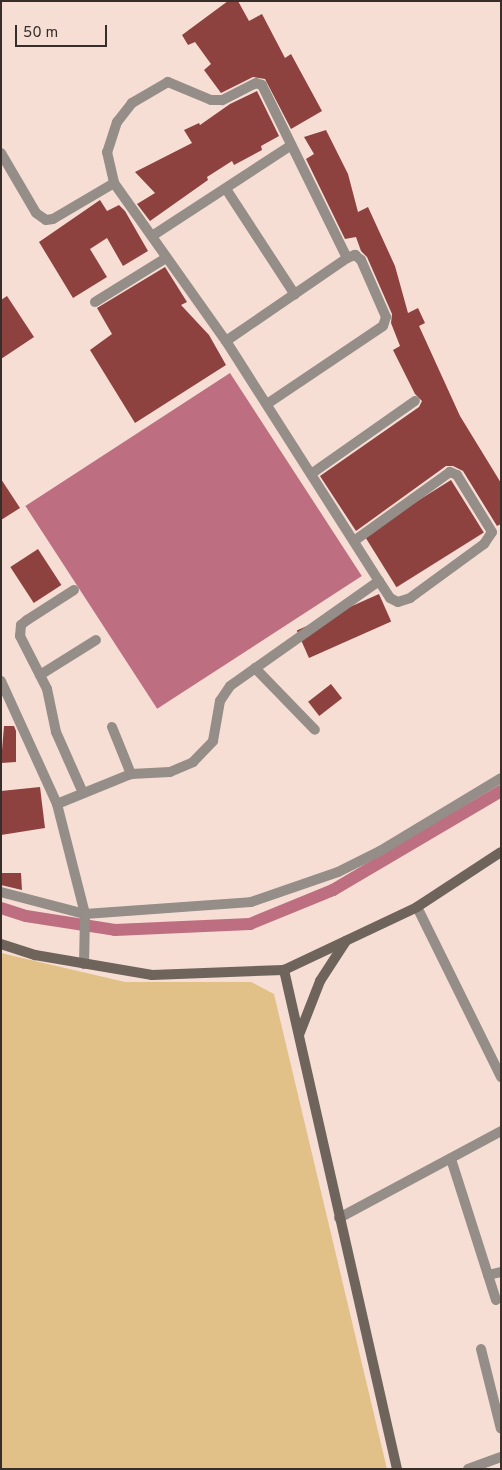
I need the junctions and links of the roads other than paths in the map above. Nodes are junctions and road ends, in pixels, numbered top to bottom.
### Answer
1 (290, 146) junction
2 (1, 153) edge
3 (114, 183) junction
4 (226, 189) junction
5 (152, 236) junction
6 (166, 258) junction
7 (347, 258) junction
8 (295, 295) junction
9 (94, 302) dead end
10 (226, 341) junction
11 (415, 401) dead end
12 (266, 404) junction
13 (311, 474) junction
14 (354, 541) junction
15 (379, 581) junction
16 (74, 590) dead end
17 (96, 640) dead end
18 (255, 668) junction
19 (40, 675) junction
20 (1, 681) edge
21 (112, 726) dead end
22 (315, 730) dead end
23 (131, 774) junction
24 (501, 778) edge
25 (83, 793) junction
26 (57, 804) junction
27 (501, 852) edge
28 (1, 892) edge
29 (417, 907) junction
30 (85, 918) junction
31 (347, 940) junction
32 (1, 944) edge
33 (84, 964) junction
34 (284, 970) junction
35 (299, 1035) junction
36 (501, 1077) edge
37 (501, 1131) edge
38 (450, 1159) junction
39 (339, 1218) junction
40 (501, 1272) edge
41 (488, 1275) junction
42 (496, 1300) dead end
43 (481, 1349) dead end
44 (501, 1430) edge
45 (501, 1457) edge
46 (397, 1469) edge
47 (468, 1469) edge

1 - 3 street
1 - 4 street
1 - 7 street
2 - 3 street
3 - 5 street
4 - 5 street
4 - 8 street
5 - 6 street
6 - 9 street
6 - 10 street
7 - 8 street
7 - 12 street
8 - 10 street
10 - 12 street
11 - 13 street
12 - 13 street
13 - 14 street
14 - 15 street
14 - 15 street
15 - 18 street
16 - 19 street
17 - 19 street
18 - 22 street
18 - 23 street
19 - 25 street
20 - 26 street
21 - 23 street
23 - 25 street
24 - 30 street
25 - 26 street
26 - 30 street
27 - 29 street
28 - 30 street
29 - 31 street
29 - 36 street
30 - 33 street
31 - 34 street
31 - 35 street
32 - 33 street
33 - 34 street
34 - 35 street
35 - 39 street
37 - 38 street
38 - 39 street
38 - 41 street
39 - 46 street
40 - 41 street
41 - 42 street
43 - 44 street
45 - 47 street

